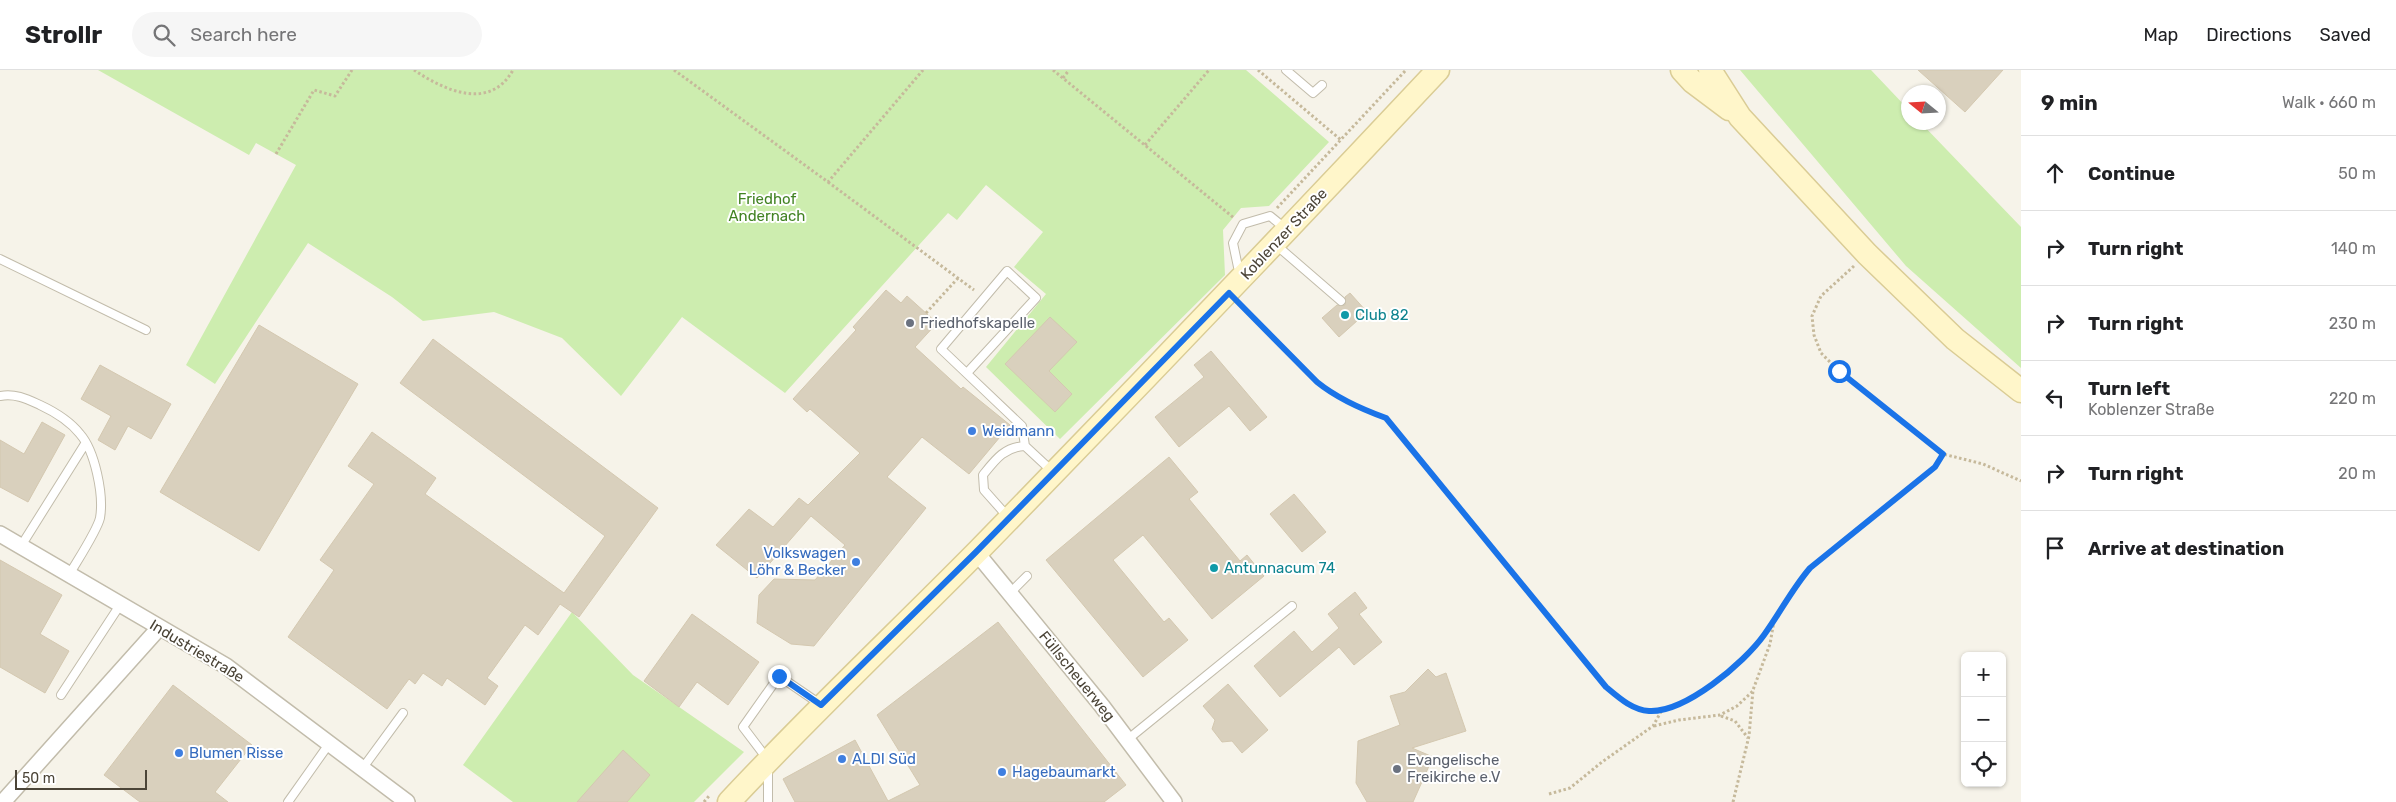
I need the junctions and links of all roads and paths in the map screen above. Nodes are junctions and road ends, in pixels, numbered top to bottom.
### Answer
1 (352, 70) edge
2 (414, 70) edge
3 (513, 70) edge
4 (674, 70) edge
5 (923, 70) edge
6 (1053, 70) edge
7 (1069, 70) edge
8 (1209, 70) edge
9 (1258, 70) edge
10 (1286, 70) edge
11 (1406, 70) edge
12 (1438, 70) edge
13 (1682, 70) edge
14 (1710, 70) edge
15 (1063, 78) junction
16 (1322, 84) dead end
17 (1740, 117) junction
18 (1341, 140) junction
19 (1145, 145) junction
20 (276, 154) dead end
21 (828, 182) junction
22 (1270, 216) junction
23 (1243, 224) junction
24 (1282, 237) junction
25 (1867, 254) junction
26 (0, 259) edge
27 (1245, 276) junction
28 (959, 277) junction
29 (1229, 293) junction
30 (984, 298) junction
31 (1341, 301) dead end
32 (926, 313) dead end
33 (146, 330) dead end
34 (966, 373) junction
35 (2021, 391) edge
36 (0, 396) edge
37 (85, 444) junction
38 (1024, 446) junction
39 (1943, 454) junction
40 (1053, 472) junction
41 (2021, 481) edge
42 (1009, 518) junction
43 (0, 534) edge
44 (21, 546) junction
45 (976, 552) junction
46 (69, 575) junction
47 (1026, 576) dead end
48 (1010, 593) junction
49 (120, 605) junction
50 (1292, 606) dead end
51 (1775, 620) junction
52 (159, 628) junction
53 (1753, 690) junction
54 (61, 695) dead end
55 (821, 705) junction
56 (1662, 709) junction
57 (403, 713) dead end
58 (1720, 715) junction
59 (1653, 726) junction
60 (1748, 739) junction
61 (1127, 740) junction
62 (329, 744) junction
63 (768, 760) junction
64 (362, 769) junction
65 (1549, 794) dead end
66 (3, 802) edge
67 (288, 802) edge
68 (407, 802) edge
69 (729, 802) edge
70 (768, 802) edge
71 (1174, 802) edge
72 (1733, 802) edge

1 - 20 path
2 - 3 path
4 - 21 path
5 - 21 path
6 - 15 path
7 - 15 path
8 - 19 path
9 - 18 path
10 - 16 lane
11 - 18 path
12 - 24 street, Koblenzer Straße
13 - 17 street
14 - 17 street
15 - 19 path
17 - 25 street
18 - 22 path
19 - 23 path
21 - 28 path
22 - 23 lane
22 - 24 lane
23 - 27 lane
24 - 27 street, Koblenzer Straße
24 - 31 lane
25 - 35 street
25 - 39 path
26 - 33 lane
27 - 29 street, Koblenzer Straße
28 - 30 path
28 - 32 path
29 - 40 street, Koblenzer Straße
29 - 56 path
30 - 34 lane
30 - 34 lane
34 - 38 lane
36 - 37 lane
37 - 44 lane
37 - 46 lane
38 - 40 lane
38 - 42 lane
39 - 41 path
39 - 51 path
40 - 42 street, Koblenzer Straße
42 - 45 street, Koblenzer Straße
43 - 44 street, Industriestraße
44 - 46 street, Industriestraße
45 - 48 street, Füllscheuerweg
45 - 55 street, Koblenzer Straße
46 - 49 street, Industriestraße
47 - 48 lane
48 - 61 street, Füllscheuerweg
49 - 52 street, Industriestraße
49 - 54 lane
50 - 61 lane
51 - 53 path
51 - 56 path
52 - 62 street, Industriestraße
52 - 66 street
53 - 58 path
53 - 60 path
55 - 63 street, Koblenzer Straße
55 - 63 lane
56 - 59 path
57 - 64 lane
58 - 59 path
58 - 60 path
59 - 65 path
60 - 72 path
61 - 71 street, Füllscheuerweg
62 - 64 street, Industriestraße
62 - 67 lane
63 - 69 street, Koblenzer Straße
63 - 70 lane
64 - 68 street, Industriestraße

